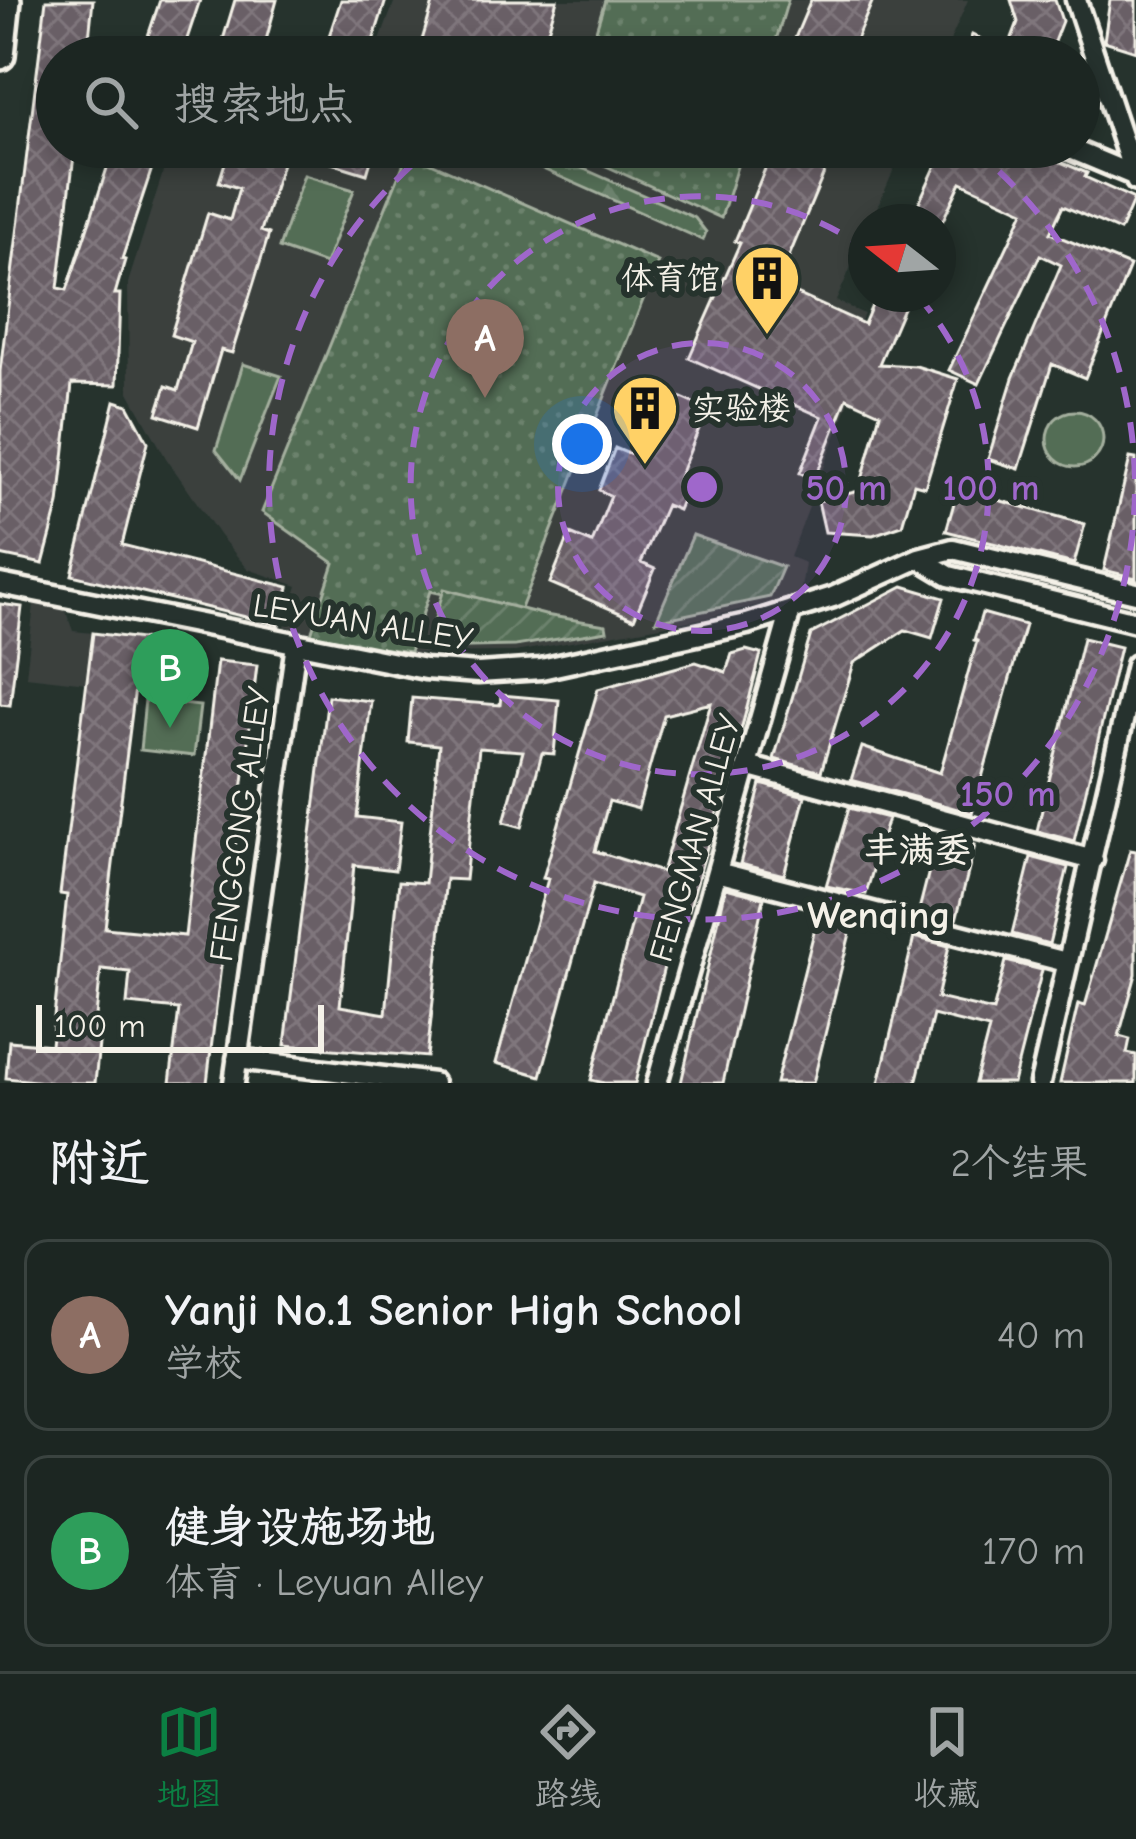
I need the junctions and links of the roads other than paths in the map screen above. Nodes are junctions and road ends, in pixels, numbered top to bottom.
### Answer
1 (5, 0) edge
2 (1076, 0) edge
3 (1088, 36) edge
4 (0, 56) edge
5 (1100, 72) edge
6 (1100, 162) edge
7 (1135, 178) edge
8 (919, 559) junction
9 (0, 584) edge
10 (1136, 593) edge
11 (791, 610) junction
12 (1136, 622) edge
13 (296, 644) junction
14 (1136, 665) edge
15 (747, 766) junction
16 (1093, 860) junction
17 (717, 872) junction
18 (1066, 962) junction
19 (236, 1059) junction
20 (234, 1083) edge
21 (433, 1083) edge
22 (657, 1083) edge
23 (1040, 1083) edge

1 - 4 street
2 - 3 street
5 - 7 street
6 - 7 street
8 - 10 street, LEYUAN ALLEY
8 - 11 street, LEYUAN ALLEY
8 - 12 street
9 - 13 street, LEYUAN ALLEY
11 - 13 street, LEYUAN ALLEY
11 - 15 street, FENGMAN ALLEY
13 - 19 street, FENGGONG ALLEY
14 - 16 street
15 - 16 street
15 - 17 street, FENGMAN ALLEY
16 - 18 street
17 - 18 street
17 - 22 street, FENGMAN ALLEY
18 - 23 street
19 - 20 street, FENGGONG ALLEY
19 - 21 street

